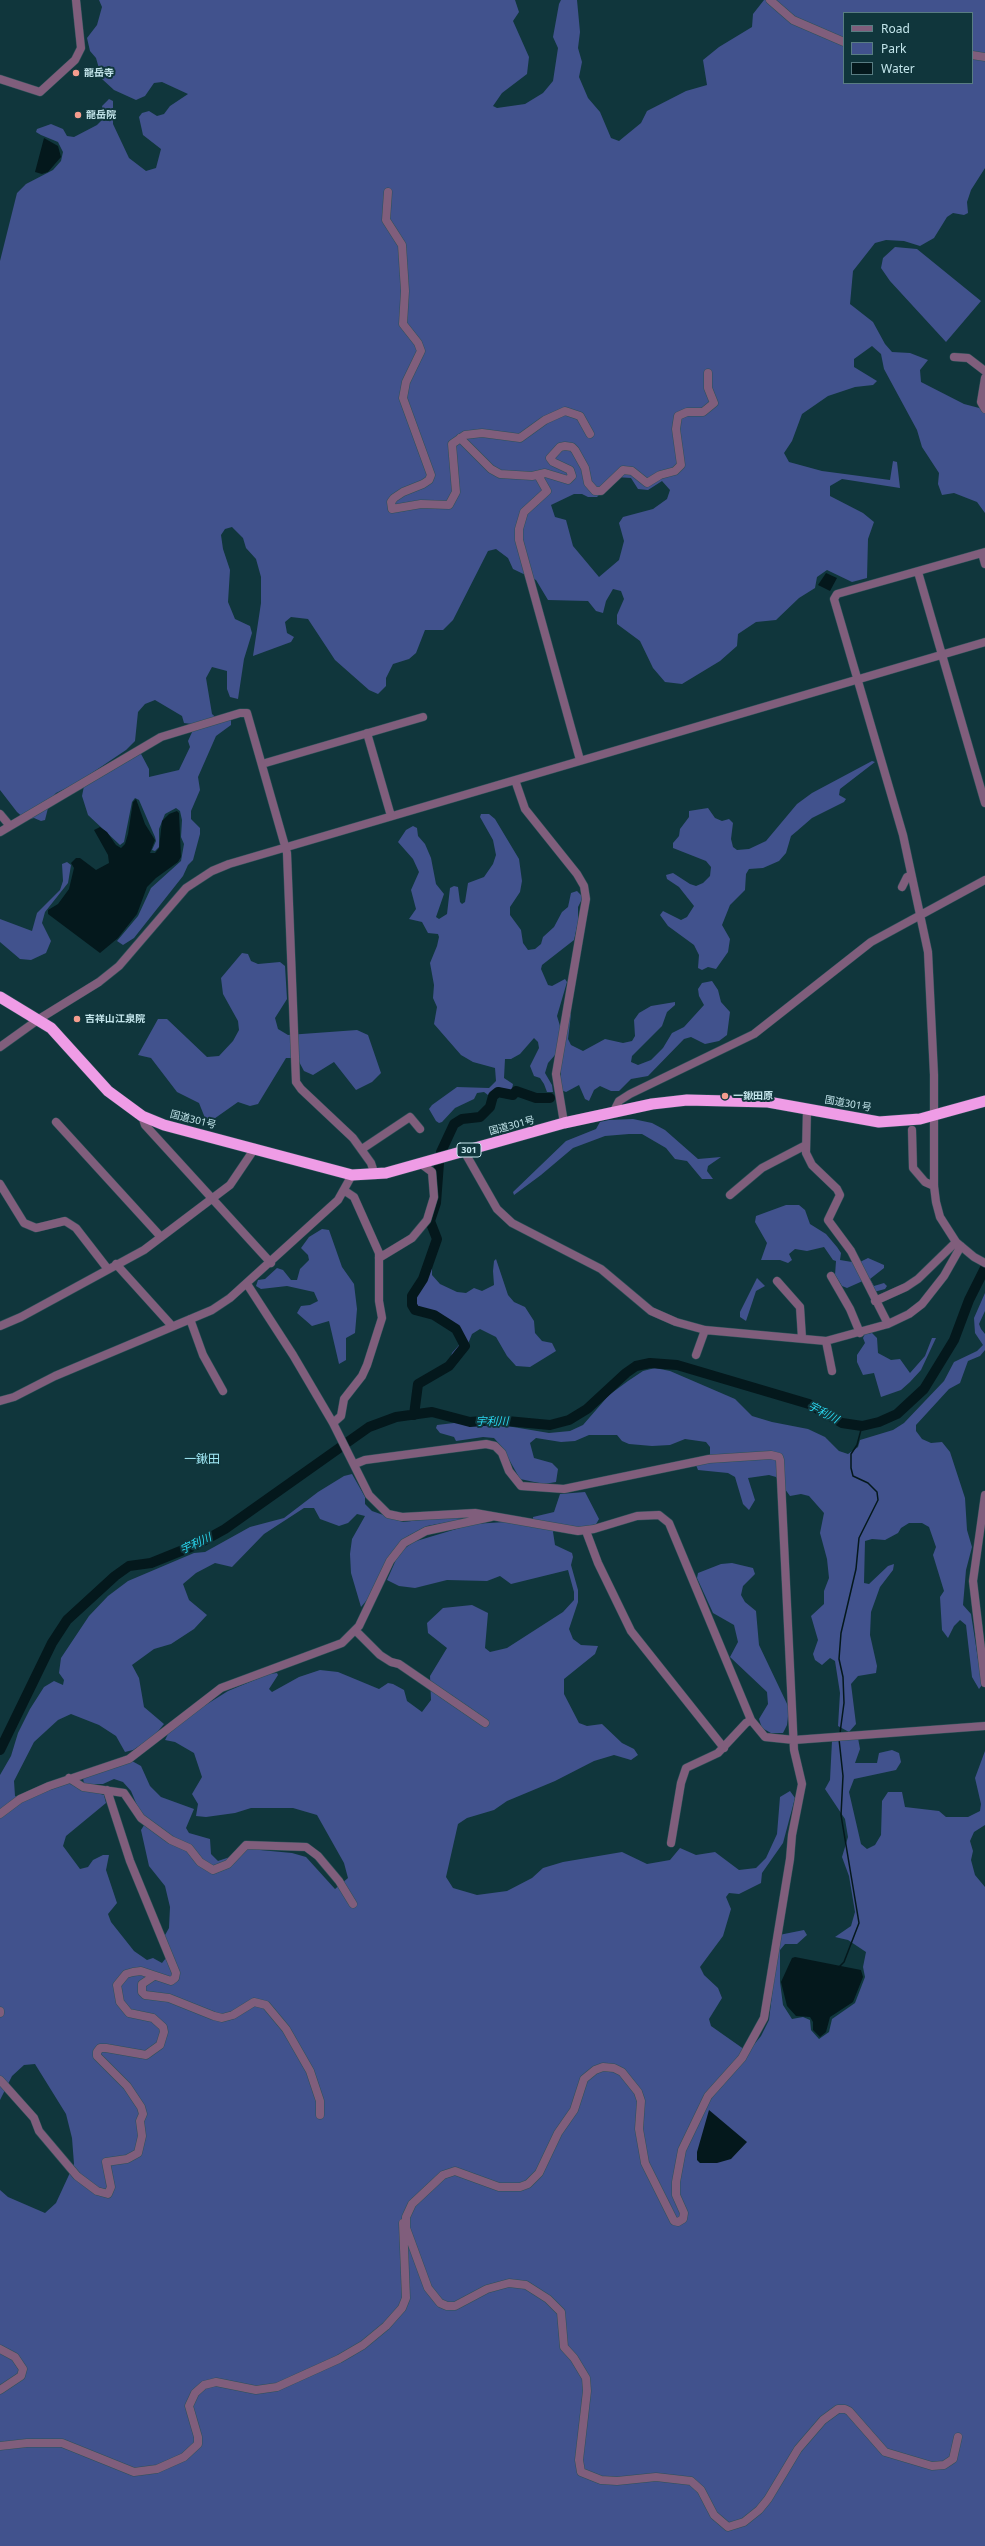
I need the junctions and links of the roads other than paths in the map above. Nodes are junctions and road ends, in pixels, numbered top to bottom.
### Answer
1 (76, 0) edge
2 (770, 0) edge
3 (843, 42) edge
4 (973, 55) edge
5 (985, 57) edge
6 (0, 79) edge
7 (388, 192) dead end
8 (954, 357) dead end
9 (985, 371) edge
10 (708, 373) dead end
11 (985, 378) edge
12 (985, 409) edge
13 (590, 434) dead end
14 (460, 438) junction
15 (538, 474) junction
16 (983, 552) edge
17 (985, 564) edge
18 (918, 572) junction
19 (985, 642) edge
20 (941, 655) junction
21 (858, 679) junction
22 (422, 717) dead end
23 (367, 733) junction
24 (580, 760) junction
25 (262, 764) junction
26 (515, 780) junction
27 (985, 803) edge
28 (0, 814) edge
29 (391, 816) junction
30 (10, 826) junction
31 (0, 832) edge
32 (285, 847) junction
33 (910, 875) junction
34 (985, 880) edge
35 (902, 887) dead end
36 (919, 914) junction
37 (0, 997) edge
38 (39, 1019) junction
39 (0, 1047) edge
40 (985, 1101) edge
41 (807, 1109) junction
42 (614, 1111) junction
43 (142, 1116) junction
44 (934, 1116) junction
45 (56, 1122) dead end
46 (564, 1123) junction
47 (420, 1129) dead end
48 (912, 1130) dead end
49 (804, 1146) junction
50 (255, 1148) junction
51 (362, 1149) junction
52 (464, 1151) junction
53 (424, 1163) junction
54 (352, 1175) junction
55 (375, 1175) junction
56 (0, 1184) edge
57 (934, 1186) junction
58 (345, 1191) junction
59 (730, 1195) dead end
60 (211, 1198) junction
61 (161, 1237) junction
62 (958, 1244) junction
63 (379, 1258) junction
64 (271, 1263) junction
65 (985, 1263) edge
66 (116, 1264) junction
67 (107, 1268) junction
68 (831, 1276) dead end
69 (777, 1281) dead end
70 (247, 1284) junction
71 (875, 1300) junction
72 (190, 1319) junction
73 (888, 1324) junction
74 (0, 1326) edge
75 (172, 1326) junction
76 (705, 1330) junction
77 (860, 1333) junction
78 (802, 1338) junction
79 (826, 1341) junction
80 (696, 1355) dead end
81 (832, 1371) dead end
82 (223, 1391) dead end
83 (0, 1401) edge
84 (334, 1423) junction
85 (354, 1463) junction
86 (985, 1496) edge
87 (495, 1515) junction
88 (586, 1531) junction
89 (356, 1631) junction
90 (985, 1682) edge
91 (751, 1720) junction
92 (485, 1723) dead end
93 (985, 1726) edge
94 (794, 1740) junction
95 (724, 1748) junction
96 (68, 1778) junction
97 (107, 1790) junction
98 (0, 1814) edge
99 (671, 1843) dead end
100 (353, 1904) dead end
101 (154, 1976) junction
102 (0, 2080) edge
103 (320, 2115) dead end
104 (406, 2217) junction
105 (0, 2349) edge
106 (0, 2390) edge
107 (958, 2437) dead end
108 (0, 2446) edge

1 - 6 street
2 - 3 street
4 - 5 street
7 - 14 street
8 - 9 street
10 - 15 street
11 - 12 street
13 - 14 street
14 - 15 street
15 - 24 street
16 - 17 street
16 - 18 street
18 - 20 street
18 - 21 street
19 - 20 street
20 - 21 street
20 - 27 street
21 - 24 street
21 - 33 street
22 - 23 street
23 - 25 street
23 - 29 street
24 - 26 street
25 - 30 street
25 - 32 street
26 - 29 street
26 - 46 street
28 - 30 street
29 - 32 street
30 - 31 street
32 - 38 street
32 - 51 street
33 - 35 street
33 - 36 street
34 - 36 street
36 - 42 street
36 - 44 street
37 - 38 highway, 国道301号 / 301
38 - 39 street
38 - 43 highway, 国道301号 / 301
40 - 44 highway, 国道301号 / 301
41 - 42 highway, 国道301号 / 301
41 - 44 highway, 国道301号 / 301
41 - 49 street
42 - 46 highway, 国道301号 / 301
43 - 50 highway, 国道301号 / 301
43 - 60 street
44 - 57 street
45 - 61 street
46 - 52 highway, 国道301号 / 301
47 - 51 street
48 - 57 street
49 - 59 street
49 - 71 street
50 - 54 highway, 国道301号 / 301
50 - 60 street
51 - 55 street
52 - 53 highway, 国道301号 / 301
52 - 76 street
53 - 55 highway, 国道301号 / 301
53 - 63 street
54 - 55 highway, 国道301号 / 301
54 - 58 street
56 - 67 street
57 - 62 street
58 - 63 street
58 - 64 street
60 - 61 street
60 - 64 street
61 - 66 street
62 - 65 street
62 - 71 street
62 - 73 street
63 - 84 street
64 - 70 street
66 - 67 street
66 - 75 street
67 - 74 street
68 - 77 street
69 - 78 street
70 - 72 street
70 - 84 street
71 - 73 street
72 - 75 street
72 - 82 street
73 - 77 street
75 - 83 street
76 - 78 street
76 - 80 street
77 - 79 street
78 - 79 street
79 - 81 street
84 - 85 street
85 - 87 street
85 - 94 street
86 - 90 street
87 - 88 street
87 - 89 street
88 - 91 street
88 - 95 street
89 - 92 street
89 - 96 street
91 - 94 street
91 - 95 street
93 - 94 street
94 - 104 street
95 - 99 street
96 - 97 street
96 - 98 street
97 - 100 street
97 - 101 street
101 - 102 street
101 - 103 street
104 - 107 street
104 - 108 street
105 - 106 street

